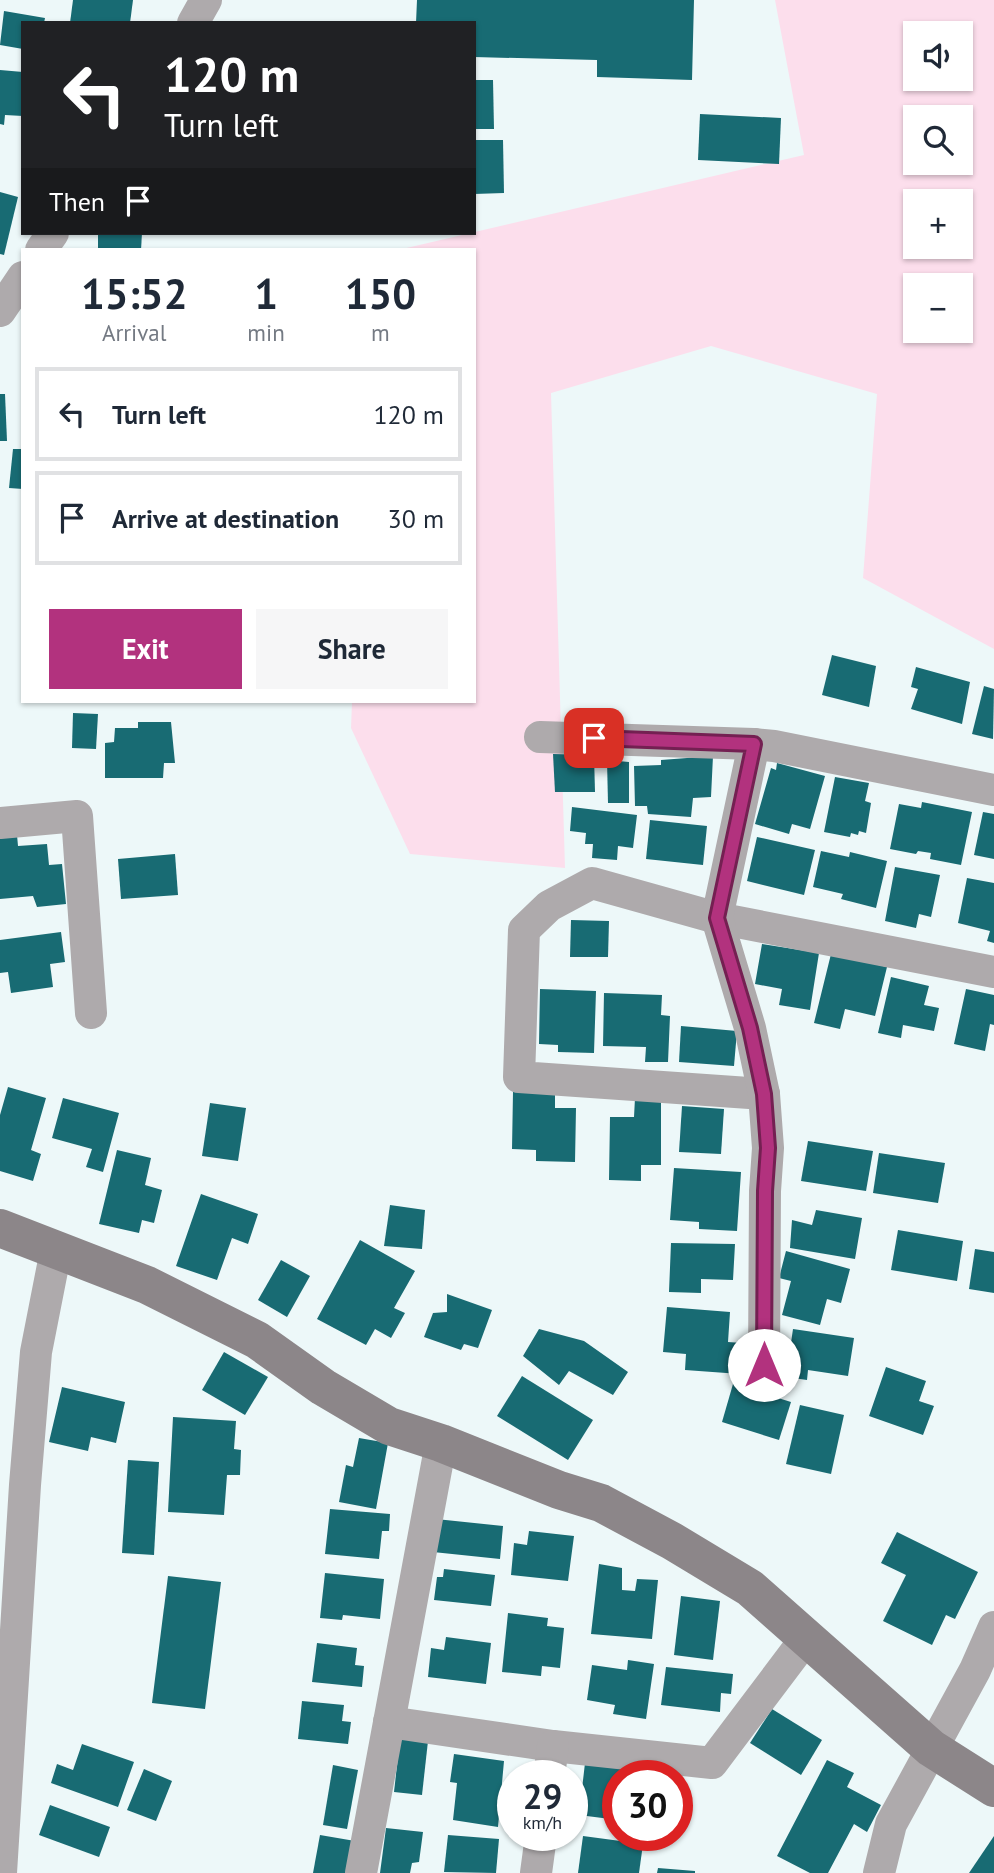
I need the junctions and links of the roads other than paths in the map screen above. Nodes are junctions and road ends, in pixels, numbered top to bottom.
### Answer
1 (206, 0) edge
2 (194, 21) edge
3 (540, 737) dead end
4 (754, 744) junction
5 (994, 790) edge
6 (0, 823) edge
7 (717, 918) junction
8 (994, 972) edge
9 (91, 1013) dead end
10 (764, 1094) junction
11 (0, 1227) edge
12 (56, 1250) junction
13 (764, 1365) dead end
14 (441, 1443) junction
15 (13, 1486) edge
16 (994, 1627) edge
17 (807, 1637) junction
18 (6, 1689) edge
19 (389, 1722) junction
20 (931, 1748) junction
21 (547, 1760) edge
22 (588, 1761) edge
23 (994, 1787) edge
24 (539, 1851) edge
25 (1, 1873) edge
26 (361, 1873) edge
27 (536, 1873) edge
28 (879, 1873) edge

1 - 2 street
3 - 4 street
4 - 5 street
4 - 7 street
6 - 9 street
7 - 8 street
7 - 10 street
7 - 10 street
10 - 13 street
11 - 12 street
12 - 14 street
12 - 15 street
14 - 17 street
14 - 19 street
15 - 18 street
16 - 20 street
17 - 20 street
17 - 22 street
18 - 25 street
19 - 21 street
19 - 26 street
20 - 23 street
20 - 28 street
24 - 27 street

